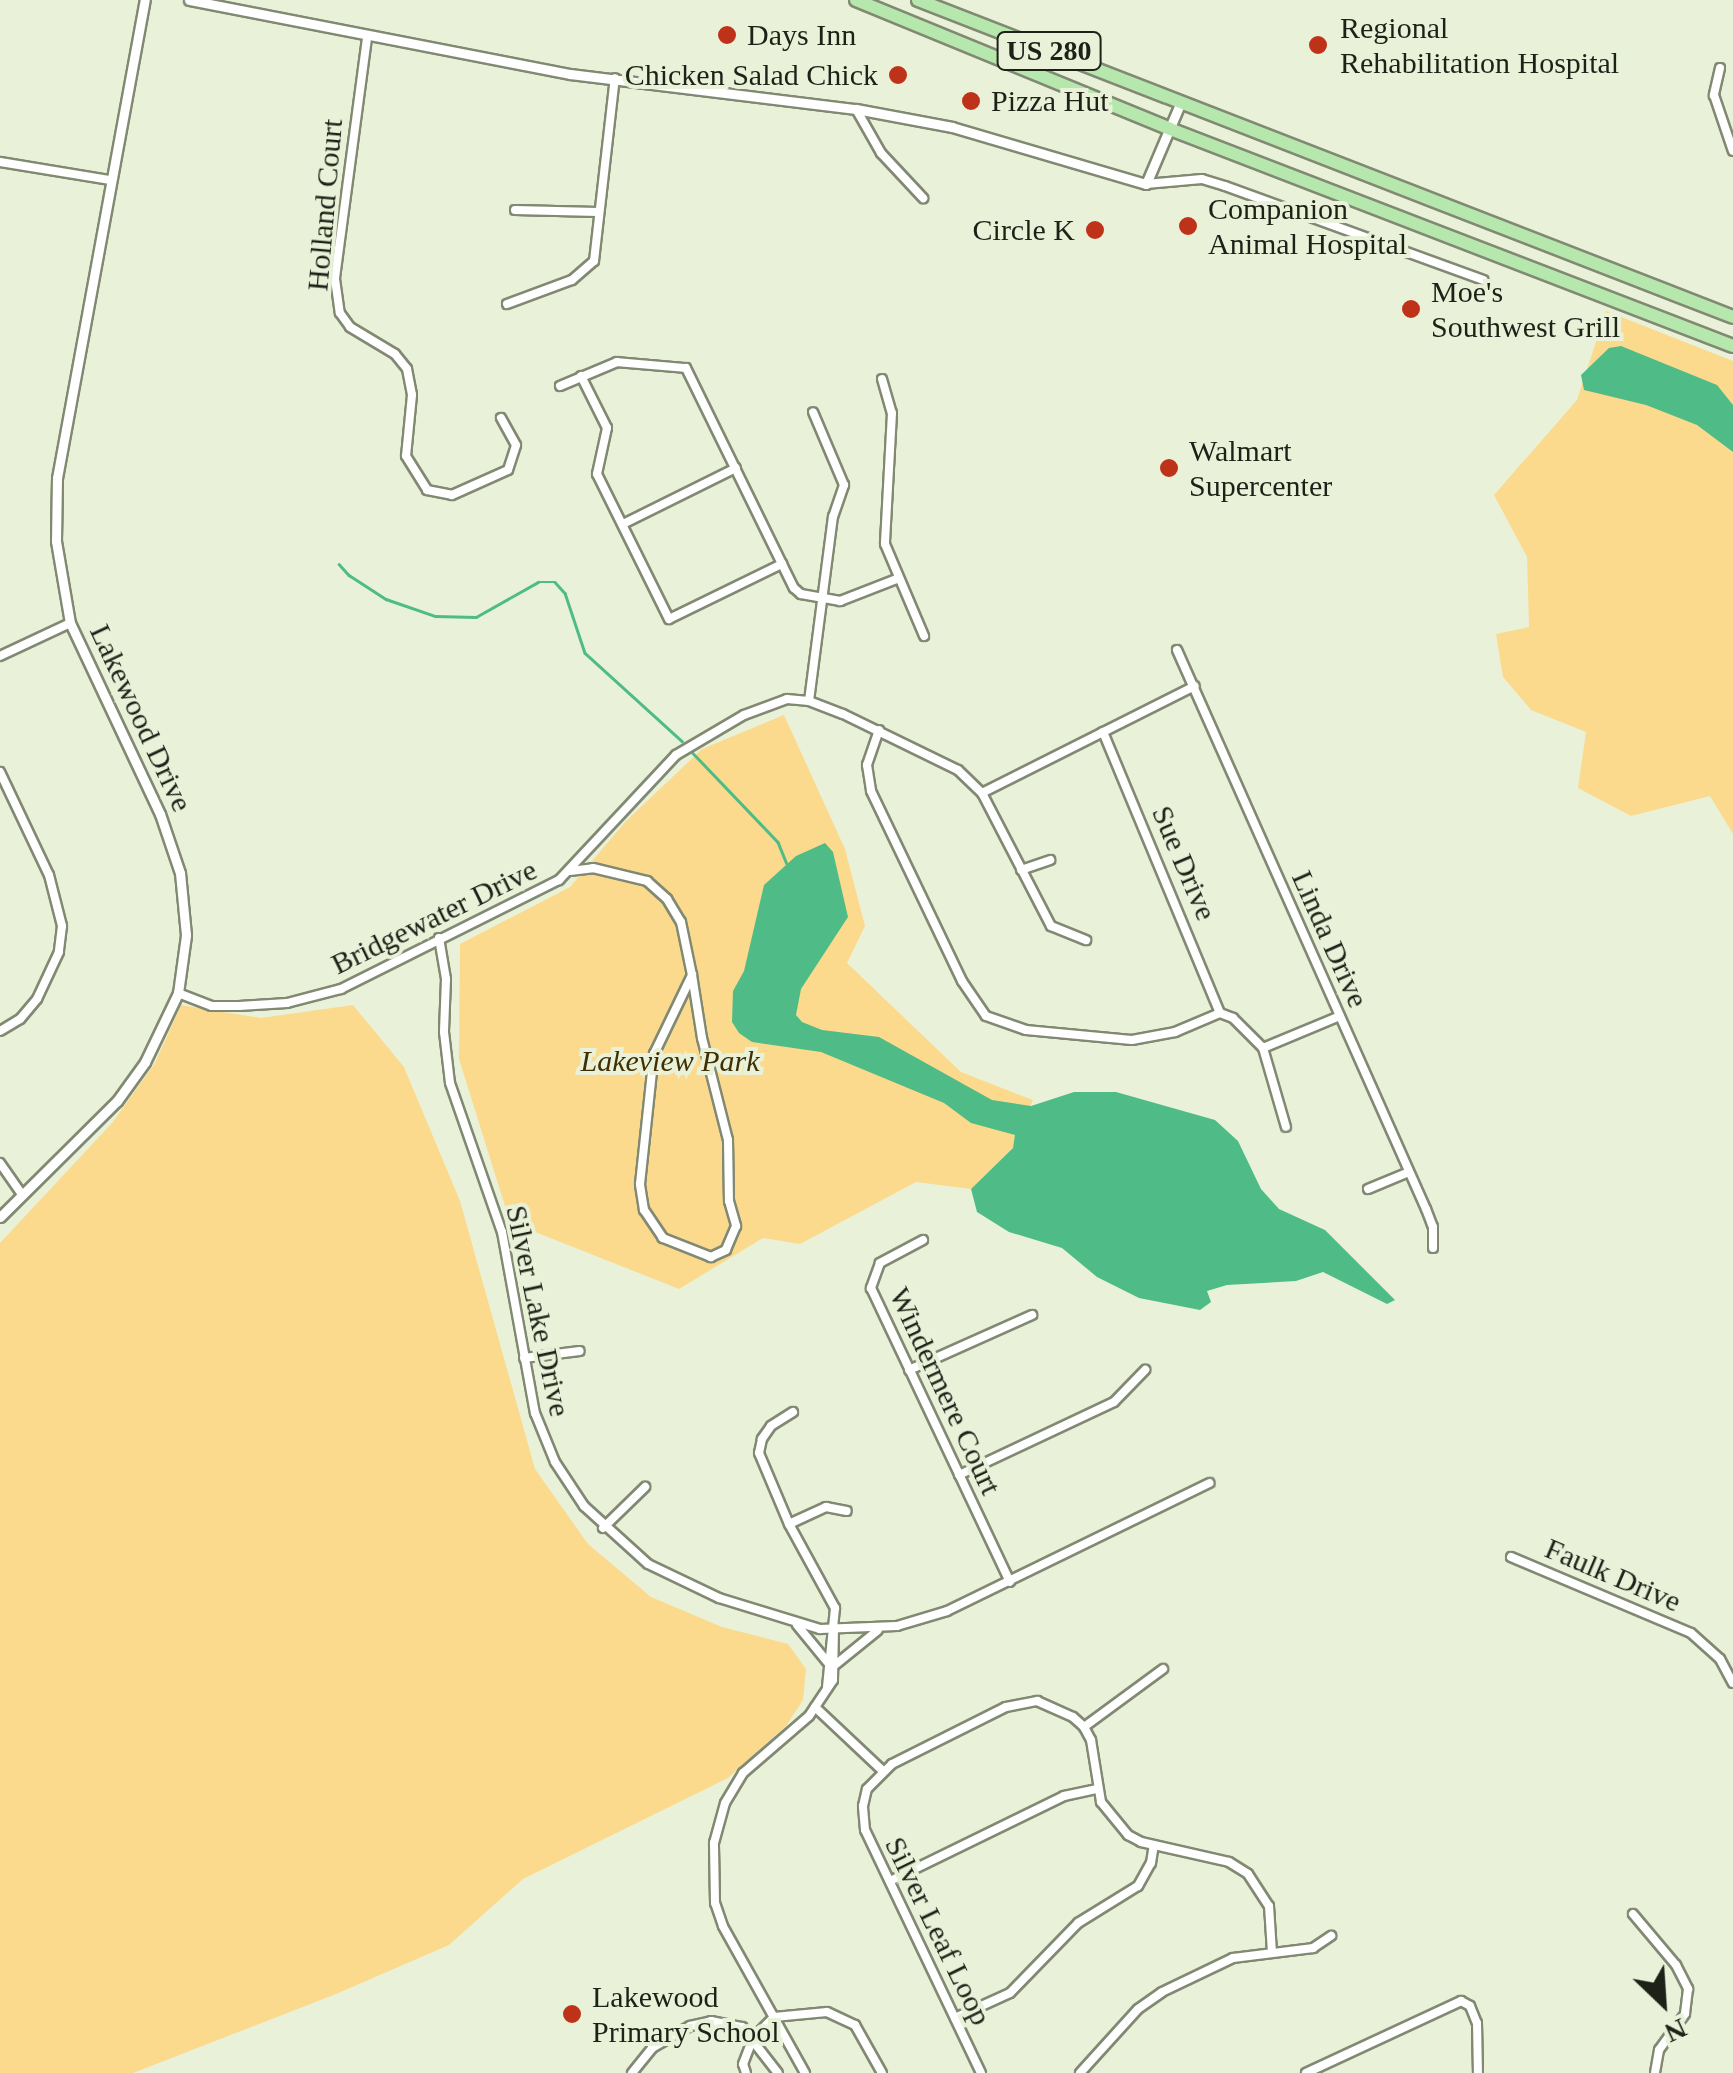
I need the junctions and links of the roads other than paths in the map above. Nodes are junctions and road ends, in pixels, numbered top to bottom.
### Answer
1 (145, 0) edge
2 (188, 0) edge
3 (856, 0) edge
4 (918, 0) edge
5 (367, 38) junction
6 (1720, 68) dead end
7 (615, 78) junction
8 (1180, 104) junction
9 (856, 108) junction
10 (1170, 129) junction
11 (1733, 150) edge
12 (0, 162) edge
13 (110, 180) junction
14 (1146, 184) junction
15 (923, 198) dead end
16 (515, 210) dead end
17 (598, 212) junction
18 (1482, 280) dead end
19 (507, 304) dead end
20 (1733, 318) edge
21 (1732, 341) edge
22 (581, 376) junction
23 (882, 380) dead end
24 (560, 386) dead end
25 (813, 412) dead end
26 (501, 418) dead end
27 (736, 468) junction
28 (623, 524) junction
29 (782, 564) junction
30 (899, 578) junction
31 (822, 600) junction
32 (70, 623) junction
33 (924, 636) dead end
34 (1177, 650) dead end
35 (0, 656) edge
36 (1194, 686) junction
37 (809, 701) junction
38 (879, 730) junction
39 (1103, 732) junction
40 (0, 772) edge
41 (4, 792) edge
42 (982, 793) junction
43 (1050, 860) dead end
44 (1021, 870) junction
45 (570, 872) junction
46 (439, 938) junction
47 (1086, 940) dead end
48 (692, 974) junction
49 (178, 993) junction
50 (1220, 1012) junction
51 (1340, 1016) junction
52 (0, 1031) edge
53 (1263, 1048) junction
54 (1286, 1127) dead end
55 (0, 1163) edge
56 (1409, 1172) junction
57 (1368, 1189) dead end
58 (22, 1195) junction
59 (0, 1218) edge
60 (924, 1240) dead end
61 (1433, 1248) dead end
62 (1032, 1315) dead end
63 (580, 1351) dead end
64 (524, 1358) junction
65 (909, 1370) junction
66 (1145, 1370) dead end
67 (793, 1412) dead end
68 (960, 1475) junction
69 (1210, 1484) dead end
70 (645, 1487) dead end
71 (846, 1511) dead end
72 (789, 1524) junction
73 (603, 1528) junction
74 (1511, 1557) dead end
75 (1010, 1582) junction
76 (794, 1622) junction
77 (880, 1628) junction
78 (834, 1630) junction
79 (832, 1664) junction
80 (1163, 1670) dead end
81 (1733, 1683) edge
82 (815, 1707) junction
83 (1084, 1727) junction
84 (884, 1771) junction
85 (1098, 1789) junction
86 (1154, 1845) junction
87 (890, 1881) junction
88 (1634, 1914) dead end
89 (1330, 1936) dead end
90 (1272, 1952) junction
91 (774, 2017) junction
92 (955, 2018) junction
93 (753, 2038) junction
94 (632, 2073) edge
95 (746, 2073) edge
96 (778, 2073) edge
97 (804, 2073) edge
98 (882, 2073) edge
99 (981, 2073) edge
100 (1080, 2073) edge
101 (1306, 2073) edge
102 (1478, 2073) edge
103 (1655, 2073) edge

1 - 13 street, Lakewood Drive
2 - 5 street
3 - 10 highway, US 280
4 - 8 highway, US 280
5 - 7 street
5 - 26 street, Holland Court
6 - 11 street
7 - 9 street
7 - 17 street
8 - 10 street
8 - 20 highway, US 280
9 - 14 street
9 - 15 street
10 - 14 street
10 - 21 highway, US 280
12 - 13 street
13 - 32 street, Lakewood Drive
14 - 18 street
16 - 17 street
17 - 19 street
22 - 24 street
22 - 27 street
22 - 28 street
23 - 30 street
25 - 31 street
27 - 28 street
27 - 29 street
28 - 29 street
29 - 31 street
30 - 31 street
30 - 33 street
31 - 37 street
32 - 35 street
32 - 49 street, Lakewood Drive
34 - 36 street, Linda Drive
36 - 39 street
36 - 51 street, Linda Drive
37 - 38 street
37 - 45 street, Bridgewater Drive
38 - 42 street
38 - 50 street
39 - 42 street
39 - 50 street, Sue Drive
40 - 41 street
41 - 52 street
42 - 44 street
43 - 44 street
44 - 47 street
45 - 46 street, Bridgewater Drive
45 - 48 street
46 - 49 street, Bridgewater Drive
46 - 64 street, Silver Lake Drive
48 - 48 street
49 - 58 street, Lakewood Drive
50 - 53 street
51 - 53 street
51 - 56 street, Linda Drive
53 - 54 street
55 - 58 street
56 - 57 street
56 - 61 street, Linda Drive
58 - 59 street, Lakewood Drive
60 - 65 street, Windermere Court
62 - 65 street
63 - 64 street
64 - 73 street, Silver Lake Drive
65 - 68 street, Windermere Court
66 - 68 street
67 - 72 street
68 - 75 street, Windermere Court
69 - 75 street, Silver Lake Drive
70 - 73 street
71 - 72 street
72 - 78 street
73 - 76 street, Silver Lake Drive
74 - 81 street, Faulk Drive
75 - 77 street, Silver Lake Drive
76 - 78 street, Silver Lake Drive
76 - 79 street
77 - 78 street, Silver Lake Drive
77 - 79 street, Silver Lake Drive
78 - 79 street
79 - 82 street
80 - 83 street
82 - 84 street
82 - 91 street
83 - 84 street
83 - 85 street
84 - 87 street, Silver Leaf Loop
85 - 86 street
85 - 87 street
86 - 90 street
86 - 92 street
87 - 92 street, Silver Leaf Loop
88 - 103 street
89 - 90 street
90 - 100 street
91 - 93 street
91 - 97 street
91 - 98 street
92 - 99 street, Silver Leaf Loop
93 - 94 street
93 - 95 street
93 - 96 street
101 - 102 street

